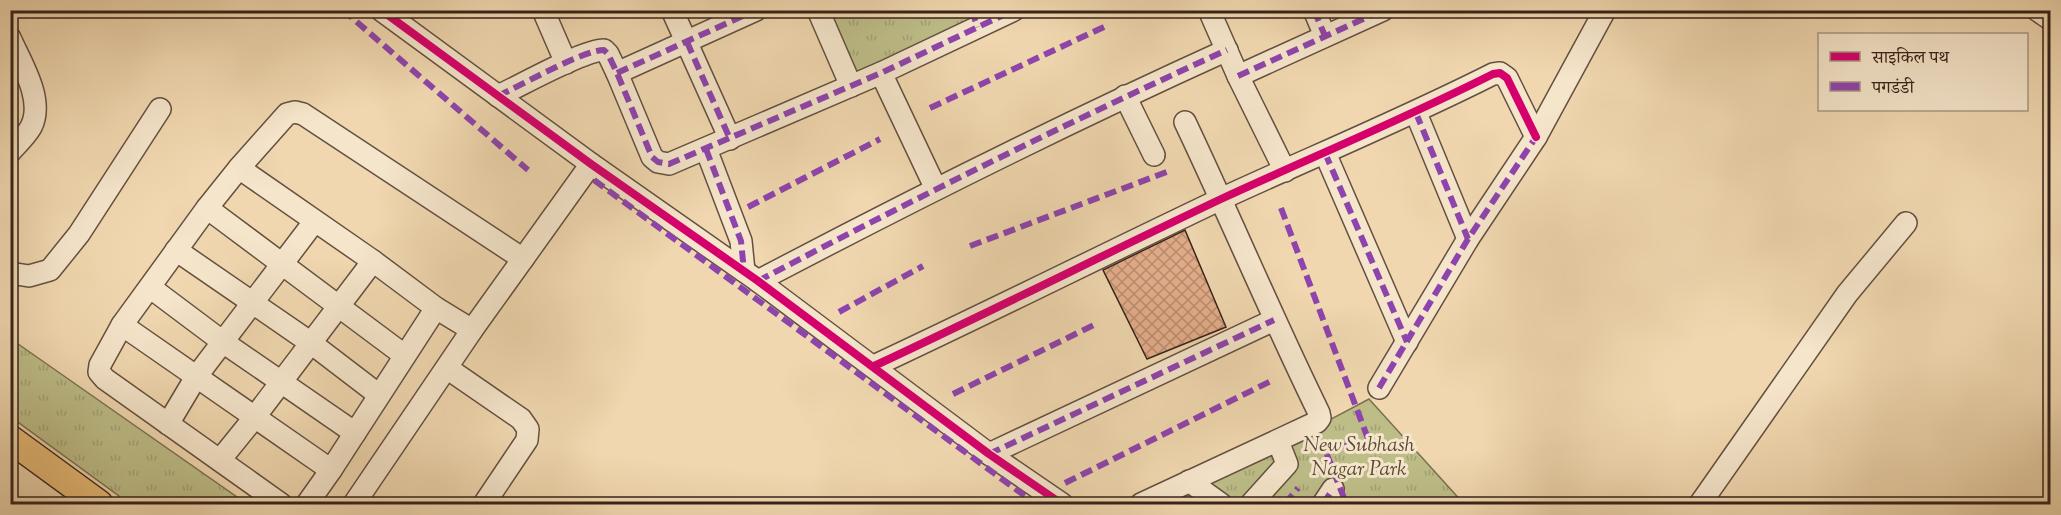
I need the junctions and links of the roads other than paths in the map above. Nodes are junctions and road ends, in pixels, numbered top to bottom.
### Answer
1 (381, 10) edge
2 (543, 10) edge
3 (672, 10) edge
4 (756, 10) edge
5 (818, 10) edge
6 (1014, 10) edge
7 (1209, 10) edge
8 (1314, 10) edge
9 (1605, 10) edge
10 (2037, 10) edge
11 (1372, 13) edge
12 (975, 19) edge
13 (2050, 19) edge
14 (1325, 36) junction
15 (10, 38) edge
16 (687, 42) junction
17 (1227, 50) junction
18 (566, 63) junction
19 (617, 73) junction
20 (881, 73) junction
21 (1238, 76) junction
22 (851, 86) junction
23 (498, 96) junction
24 (1125, 96) junction
25 (160, 109) dead end
26 (1416, 113) junction
27 (1185, 122) dead end
28 (1536, 137) junction
29 (730, 139) junction
30 (706, 149) junction
31 (10, 152) edge
32 (1325, 153) junction
33 (1154, 154) dead end
34 (591, 164) junction
35 (239, 168) junction
36 (1285, 171) junction
37 (936, 189) junction
38 (1221, 199) junction
39 (207, 208) junction
40 (314, 222) junction
41 (1906, 223) dead end
42 (1468, 239) junction
43 (176, 250) junction
44 (523, 259) junction
45 (373, 261) junction
46 (282, 264) junction
47 (10, 273) edge
48 (751, 276) junction
49 (151, 288) junction
50 (252, 302) junction
51 (339, 305) junction
52 (436, 308) junction
53 (1274, 320) junction
54 (122, 326) junction
55 (472, 330) junction
56 (223, 342) junction
57 (1407, 342) junction
58 (311, 343) junction
59 (404, 356) junction
60 (874, 366) junction
61 (447, 368) junction
62 (196, 377) junction
63 (281, 382) junction
64 (1379, 388) dead end
65 (379, 395) junction
66 (254, 418) junction
67 (168, 424) junction
68 (355, 433) junction
69 (1278, 441) junction
70 (12, 444) edge
71 (989, 454) junction
72 (220, 460) junction
73 (331, 470) junction
74 (1190, 481) junction
75 (99, 504) edge
76 (281, 504) edge
77 (307, 504) edge
78 (354, 504) edge
79 (484, 504) edge
80 (1062, 504) edge
81 (1141, 504) edge
82 (1221, 504) edge
83 (1251, 504) edge
84 (1700, 504) edge

1 - 23 street
2 - 18 street
3 - 16 street
4 - 16 street
5 - 22 street
6 - 12 street
7 - 17 street
8 - 14 street
9 - 28 street
10 - 13 street
11 - 14 street
12 - 20 street
14 - 21 street
15 - 31 street
16 - 19 street
16 - 29 street
17 - 21 street
17 - 24 street
18 - 19 street
18 - 23 street
19 - 30 street
20 - 22 street
20 - 37 street
21 - 36 street
22 - 29 street
23 - 34 street
24 - 33 street
24 - 37 street
25 - 47 street
26 - 28 street
26 - 32 street
26 - 42 street
27 - 38 street
28 - 42 street
29 - 30 street
30 - 48 street
32 - 36 street
32 - 57 street
34 - 44 street
34 - 48 street
35 - 39 street
35 - 40 street
35 - 44 street
36 - 38 street
37 - 48 street
38 - 53 street
38 - 60 street
39 - 43 street
39 - 46 street
40 - 45 street
40 - 46 street
41 - 84 street
42 - 57 street
43 - 49 street
43 - 50 street
44 - 55 street
45 - 51 street
45 - 52 street
46 - 50 street
46 - 51 street
48 - 60 street
49 - 54 street
49 - 56 street
50 - 56 street
50 - 58 street
51 - 58 street
51 - 59 street
52 - 55 street
52 - 59 street
53 - 69 street
53 - 71 street
54 - 62 street
54 - 67 street
55 - 61 street
56 - 62 street
56 - 63 street
57 - 64 street
58 - 63 street
58 - 65 street
59 - 65 street
60 - 71 street
61 - 78 street
61 - 79 street
62 - 66 street
62 - 67 street
63 - 66 street
63 - 68 street
65 - 68 street
66 - 72 street
66 - 73 street
67 - 72 street
68 - 73 street
69 - 74 street
69 - 83 street
70 - 75 main road
71 - 80 street
72 - 76 street
73 - 77 street
74 - 81 street
74 - 82 street

